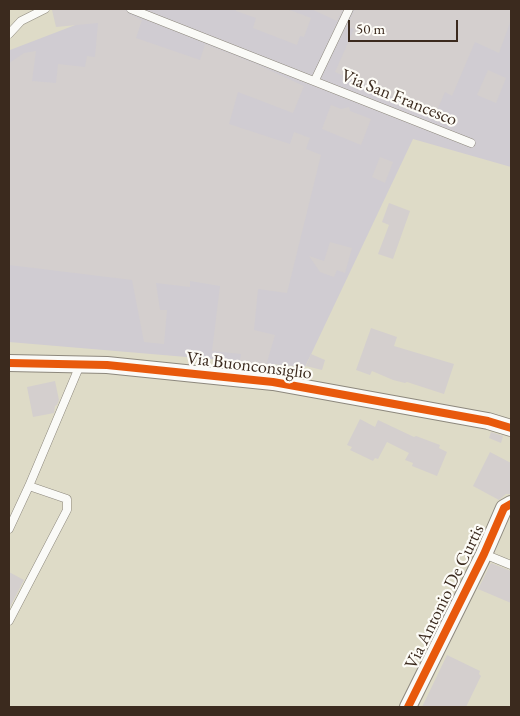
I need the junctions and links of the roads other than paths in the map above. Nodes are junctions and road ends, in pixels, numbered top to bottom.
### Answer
1 (45, 9) edge
2 (131, 9) edge
3 (349, 9) edge
4 (9, 34) edge
5 (315, 80) junction
6 (471, 143) dead end
7 (9, 363) edge
8 (80, 365) junction
9 (511, 428) edge
10 (29, 486) junction
11 (511, 504) edge
12 (9, 529) edge
13 (484, 554) junction
14 (511, 565) edge
15 (9, 622) edge
16 (409, 707) edge

1 - 4 lane
2 - 5 lane, Via San Francesco
3 - 5 lane, Via San Francesco
5 - 6 lane, Via San Francesco
7 - 8 street, Via Buonconsiglio
8 - 9 street, Via Buonconsiglio
8 - 10 lane
10 - 12 lane
10 - 15 lane
11 - 13 street, Via Antonio De Curtis
13 - 14 lane
13 - 16 street, Via Antonio De Curtis

